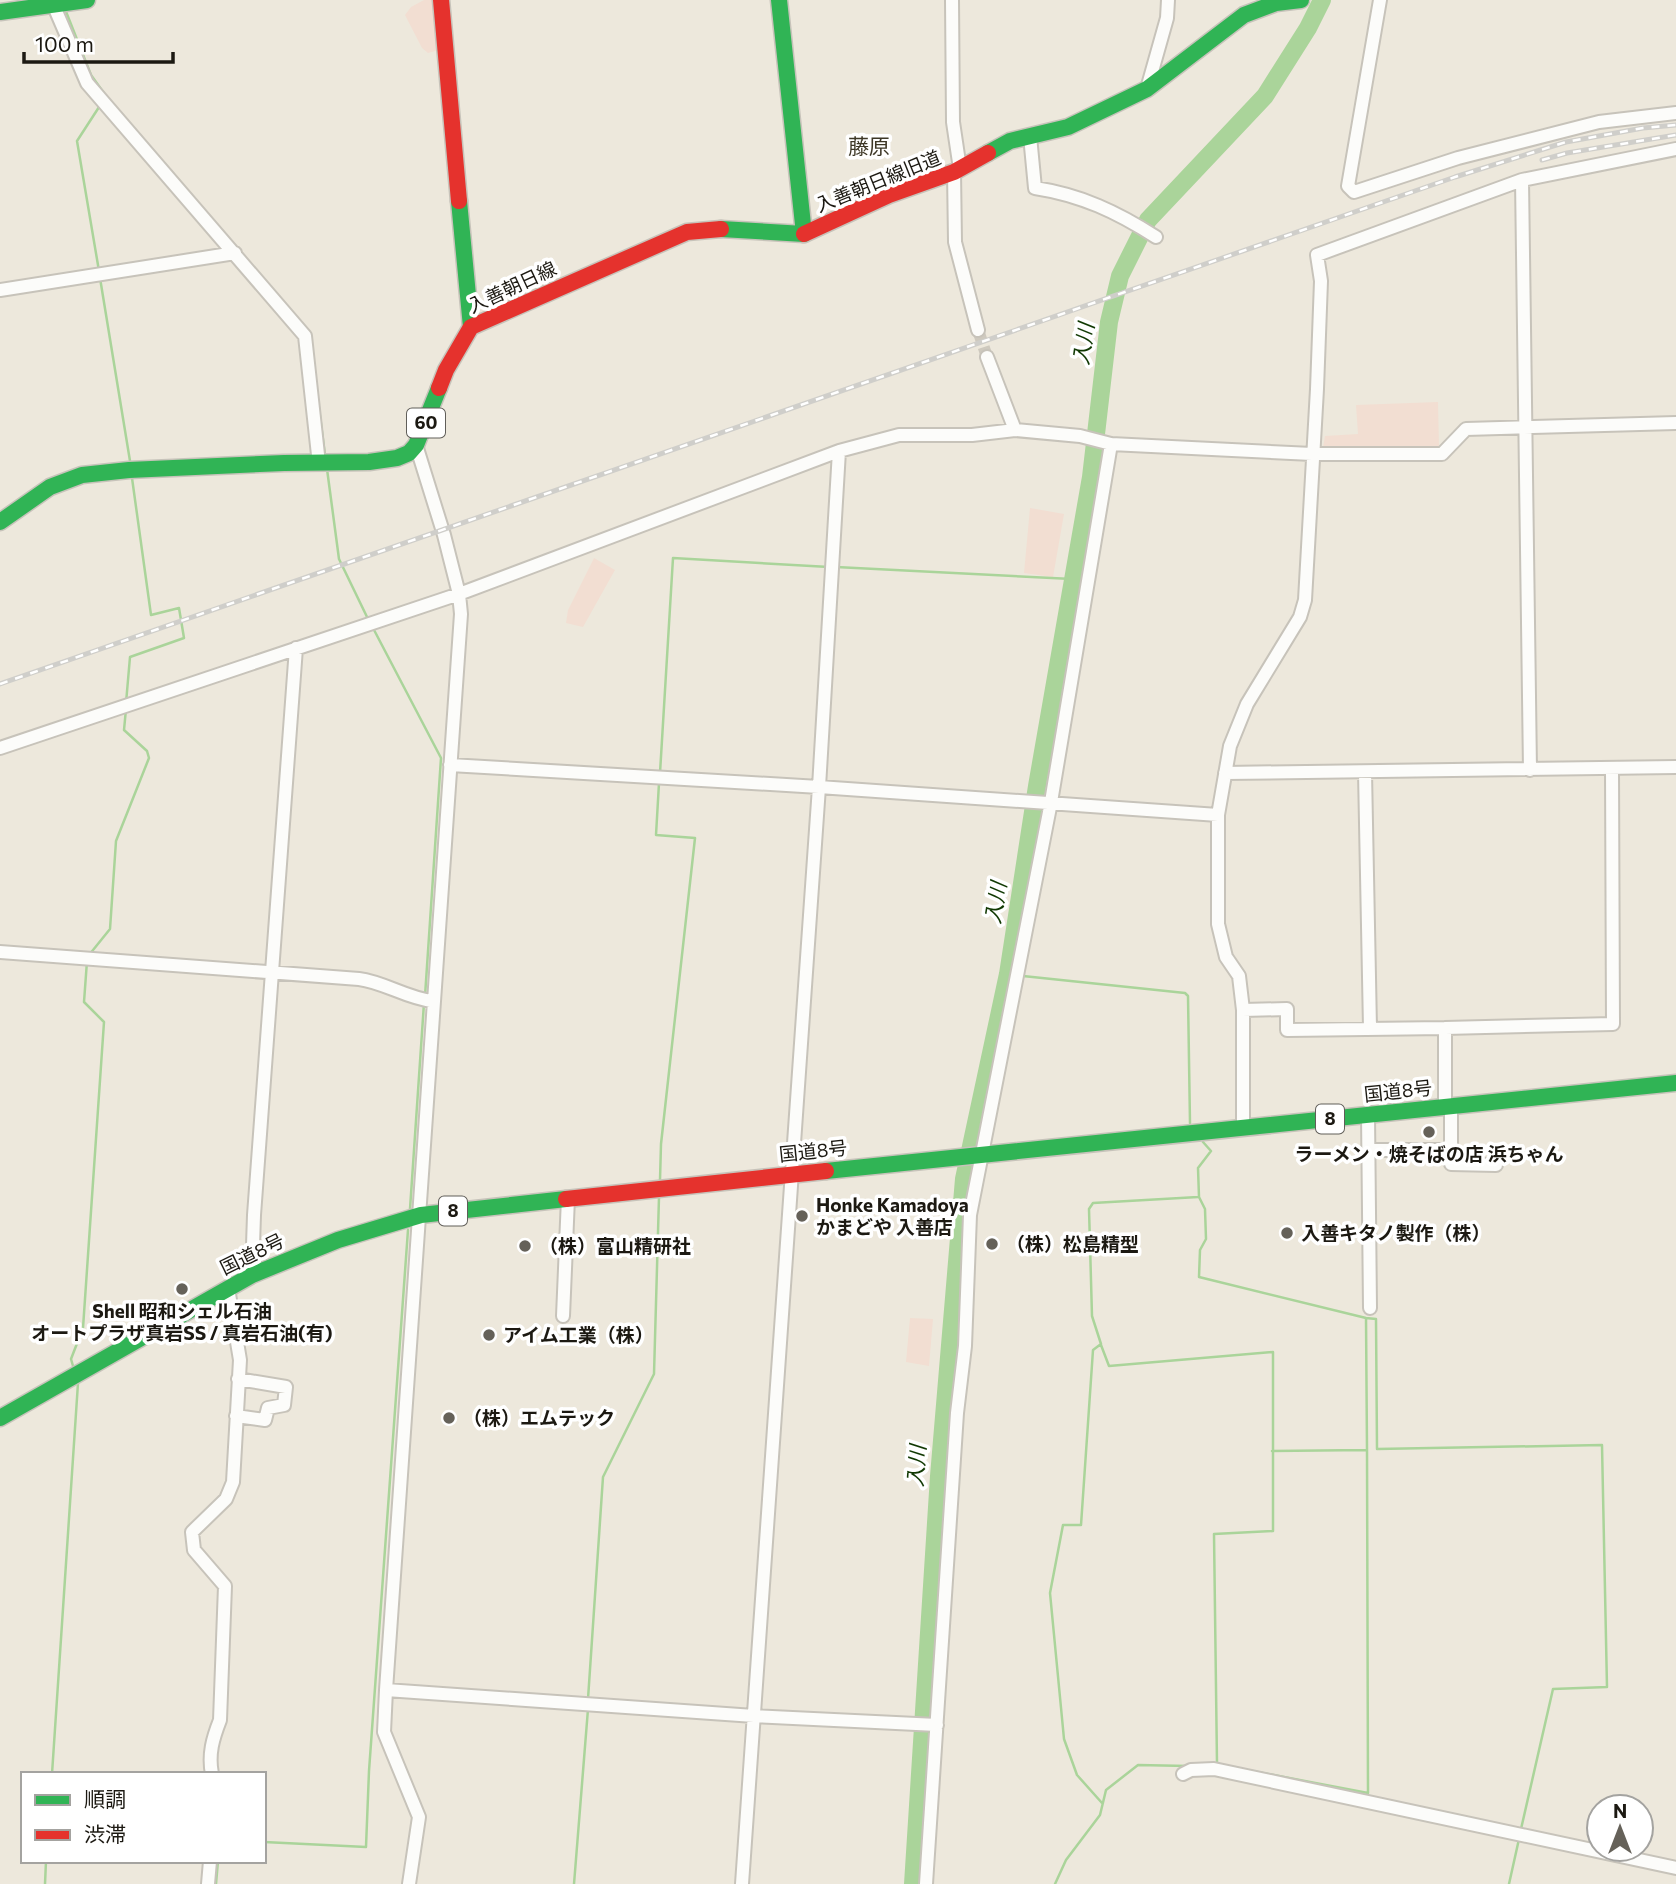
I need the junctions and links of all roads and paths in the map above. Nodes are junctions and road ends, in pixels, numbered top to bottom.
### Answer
1 (87, 0) edge
2 (441, 0) edge
3 (779, 0) edge
4 (952, 0) edge
5 (1168, 0) edge
6 (1380, 0) edge
7 (1292, 1) edge
8 (63, 2) edge
9 (0, 12) edge
10 (1147, 89) junction
11 (1676, 113) edge
12 (1030, 136) junction
13 (1676, 149) edge
14 (957, 171) junction
15 (1522, 180) junction
16 (804, 233) junction
17 (1156, 237) dead end
18 (235, 253) junction
19 (0, 290) edge
20 (471, 327) junction
21 (978, 330) tunnel mouth
22 (987, 357) tunnel mouth
23 (1676, 423) edge
24 (1526, 426) junction
25 (1015, 430) junction
26 (1111, 444) junction
27 (416, 445) junction
28 (839, 451) junction
29 (1312, 454) junction
30 (318, 464) junction
31 (0, 523) edge
32 (459, 594) junction
33 (296, 649) junction
34 (0, 748) edge
35 (450, 765) junction
36 (1676, 767) edge
37 (1612, 769) junction
38 (1530, 770) junction
39 (1365, 772) junction
40 (1225, 773) junction
41 (819, 786) junction
42 (1051, 803) junction
43 (1218, 814) junction
44 (0, 952) edge
45 (272, 971) junction
46 (432, 1001) junction
47 (1243, 1010) junction
48 (1370, 1028) junction
49 (1446, 1028) junction
50 (1676, 1083) edge
51 (1448, 1107) junction
52 (1368, 1115) junction
53 (1243, 1128) junction
54 (1368, 1150) junction
55 (1451, 1150) junction
56 (983, 1154) junction
57 (1496, 1165) dead end
58 (791, 1174) junction
59 (568, 1198) junction
60 (421, 1215) junction
61 (251, 1275) junction
62 (228, 1288) junction
63 (1370, 1308) dead end
64 (563, 1316) dead end
65 (239, 1379) junction
66 (236, 1416) junction
67 (0, 1418) edge
68 (386, 1690) junction
69 (754, 1716) junction
70 (935, 1725) junction
71 (212, 1772) edge
72 (1183, 1774) dead end
73 (210, 1863) edge
74 (1676, 1868) edge
75 (208, 1884) edge
76 (409, 1884) edge
77 (743, 1884) edge
78 (926, 1884) edge

1 - 8 main road
2 - 20 main road
3 - 16 main road
4 - 14 street
5 - 10 street
6 - 11 street
7 - 10 main road, 入善朝日線旧道
8 - 9 main road
8 - 18 street
10 - 12 main road, 入善朝日線旧道
12 - 14 main road, 入善朝日線旧道
12 - 17 street
13 - 15 street
14 - 16 main road, 入善朝日線旧道
14 - 21 street
15 - 24 street
15 - 29 street
16 - 20 main road, 入善朝日線
18 - 19 street
18 - 30 street
20 - 27 main road, 入善朝日線 / 60
22 - 25 street
23 - 24 street
24 - 29 street
24 - 38 street
25 - 26 street
25 - 28 street
26 - 29 street
26 - 42 street
27 - 30 main road, 60
27 - 32 street
28 - 32 street
28 - 41 street
29 - 40 street
30 - 31 main road, 60
32 - 33 street
32 - 35 street
33 - 34 street
33 - 45 street
35 - 41 street
35 - 46 street
36 - 37 street
37 - 38 street
37 - 49 street
38 - 39 street
39 - 40 street
39 - 48 street
40 - 43 street
41 - 42 street
41 - 58 street
42 - 43 street
42 - 56 street
43 - 47 street
44 - 45 street
45 - 46 street
45 - 61 street
46 - 60 street
47 - 48 street
47 - 53 street
48 - 49 street
49 - 51 street
50 - 51 main road, 国道8号 / 8
51 - 52 main road, 国道8号 / 8
51 - 55 street
52 - 53 main road, 国道8号 / 8
52 - 54 street
53 - 56 main road, 国道8号 / 8
54 - 55 street
54 - 63 street
55 - 57 street
56 - 58 main road, 国道8号 / 8
56 - 70 street
58 - 59 main road, 国道8号 / 8
58 - 69 street
59 - 60 main road, 国道8号 / 8
59 - 64 street
60 - 61 main road, 国道8号 / 8
60 - 68 street
61 - 62 main road, 国道8号 / 8
62 - 65 street
62 - 67 main road, 国道8号 / 8
65 - 66 street
65 - 66 street
66 - 71 street
68 - 69 street
68 - 76 street
69 - 70 street
69 - 77 street
70 - 78 street
72 - 74 street
73 - 75 street

